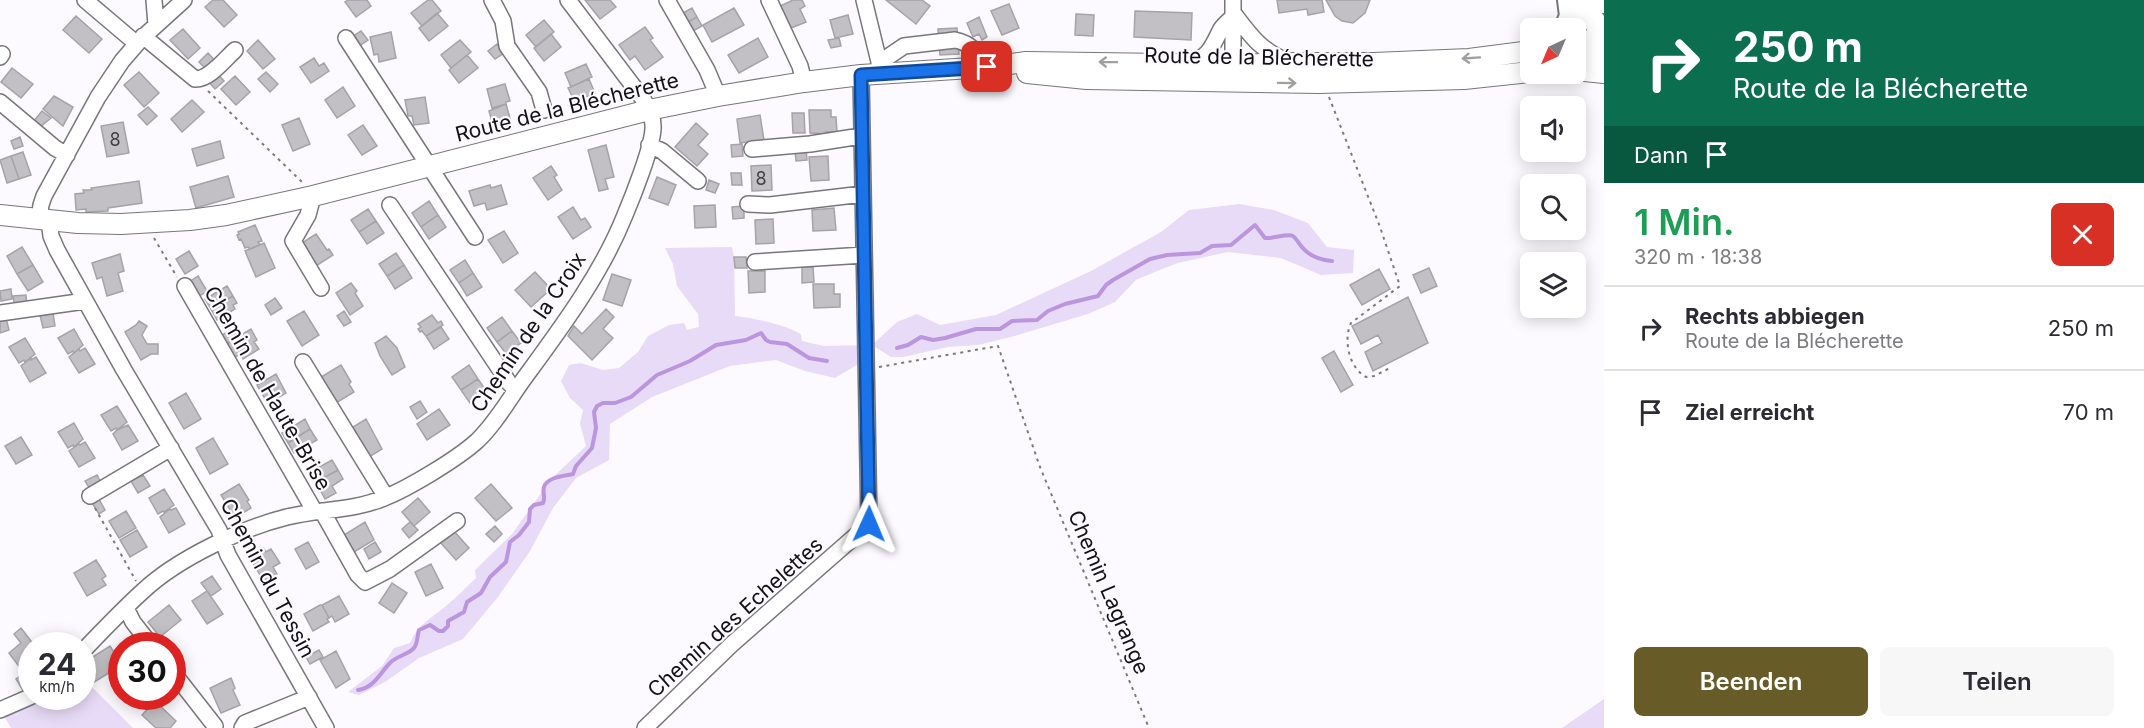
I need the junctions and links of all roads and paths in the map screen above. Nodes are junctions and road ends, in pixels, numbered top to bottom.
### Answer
1 (85, 0) edge
2 (154, 0) edge
3 (184, 0) edge
4 (492, 0) edge
5 (568, 0) edge
6 (667, 0) edge
7 (769, 0) edge
8 (864, 0) edge
9 (1569, 0) edge
10 (1578, 0) edge
11 (1600, 1) edge
12 (1234, 8) edge
13 (1604, 12) edge
14 (1570, 18) edge
15 (156, 25) junction
16 (1604, 35) edge
17 (346, 38) dead end
18 (140, 40) junction
19 (1586, 41) edge
20 (235, 50) dead end
21 (1604, 55) edge
22 (1520, 56) edge
23 (1520, 59) edge
24 (1586, 60) edge
25 (1292, 63) junction
26 (1323, 63) junction
27 (1190, 64) junction
28 (987, 67) junction
29 (880, 68) junction
30 (1586, 71) edge
31 (1604, 73) edge
32 (1233, 74) junction
33 (861, 75) junction
34 (195, 79) junction
35 (804, 82) junction
36 (1324, 83) junction
37 (718, 96) junction
38 (0, 102) edge
39 (544, 110) dead end
40 (650, 110) junction
41 (861, 136) junction
42 (649, 145) junction
43 (752, 149) dead end
44 (67, 155) junction
45 (429, 166) junction
46 (698, 182) dead end
47 (309, 190) junction
48 (863, 194) junction
49 (748, 204) dead end
50 (390, 205) dead end
51 (0, 215) edge
52 (44, 220) junction
53 (149, 230) dead end
54 (476, 237) dead end
55 (864, 255) junction
56 (755, 262) dead end
57 (185, 286) joint
58 (321, 288) dead end
59 (85, 301) junction
60 (0, 313) edge
61 (303, 362) dead end
62 (1392, 367) dead end
63 (867, 369) junction
64 (516, 390) junction
65 (171, 448) junction
66 (90, 496) joint
67 (386, 497) junction
68 (319, 511) junction
69 (457, 521) dead end
70 (224, 541) junction
71 (140, 586) dead end
72 (126, 608) junction
73 (140, 632) edge
74 (96, 638) edge
75 (186, 689) edge
76 (309, 697) junction
77 (18, 703) edge
78 (0, 711) edge
79 (215, 726) dead end
80 (242, 728) edge
81 (326, 728) edge
82 (645, 728) edge
83 (1149, 728) edge

1 - 18 street
2 - 15 street
3 - 15 street
4 - 39 street
5 - 40 street
6 - 37 street, Route de la Blécherette
7 - 35 street
8 - 29 street
9 - 14 highway
10 - 16 highway
11 - 13 highway
12 - 25 street
12 - 27 street
12 - 32 street
15 - 18 street
16 - 19 main road
17 - 45 street
18 - 34 street
18 - 44 street
20 - 34 street
21 - 24 main road
22 -> 26 main road, Route de la Blécherette
23 - 36 main road, Route de la Blécherette
25 - 26 main road, Route de la Blécherette
25 - 32 main road, Route de la Blécherette
26 - 36 main road
27 -> 28 main road, Route de la Blécherette
27 - 32 main road, Route de la Blécherette
28 - 29 main road, Route de la Blécherette
28 - 29 street
28 - 32 main road, Route de la Blécherette
29 - 33 main road, Route de la Blécherette
30 - 31 main road
32 -> 36 main road, Route de la Blécherette
33 - 35 main road, Route de la Blécherette
33 - 41 street, Chemin des Echelettes
34 - 47 path
35 - 37 main road, Route de la Blécherette
36 - 62 path
37 - 40 main road, Route de la Blécherette
38 - 44 street
40 - 42 street, Chemin de la Croix
40 - 45 main road, Route de la Blécherette
41 - 43 street
41 - 48 street, Chemin des Echelettes
42 - 46 street
42 - 64 street, Chemin de la Croix
44 - 52 street
45 - 47 main road, Route de la Blécherette
45 - 54 street
47 - 52 main road, Route de la Blécherette
47 - 58 street
48 - 49 street
48 - 55 street, Chemin des Echelettes
50 - 64 street
51 - 52 main road, Route de la Blécherette
52 - 59 street, Chemin du Tessin
53 - 57 path
55 - 56 street
55 - 63 street, Chemin des Echelettes
57 - 68 street, Chemin de Haute-Brise
59 - 60 street
59 - 65 street, Chemin du Tessin
61 - 67 street
63 - 82 street, Chemin des Echelettes
63 - 83 path, Chemin Lagrange
64 - 67 street, Chemin de la Croix
65 - 66 street
65 - 70 street, Chemin du Tessin
66 - 71 path
67 - 68 street, Chemin de la Croix
68 - 69 street, Chemin de Haute-Brise
68 - 70 street, Chemin de la Croix
70 - 72 street, Chemin de la Croix
70 - 76 street, Chemin du Tessin
72 - 73 street
72 - 74 street, Chemin de la Croix
75 - 79 street
76 - 80 street
76 - 81 street, Chemin du Tessin
77 - 78 street

